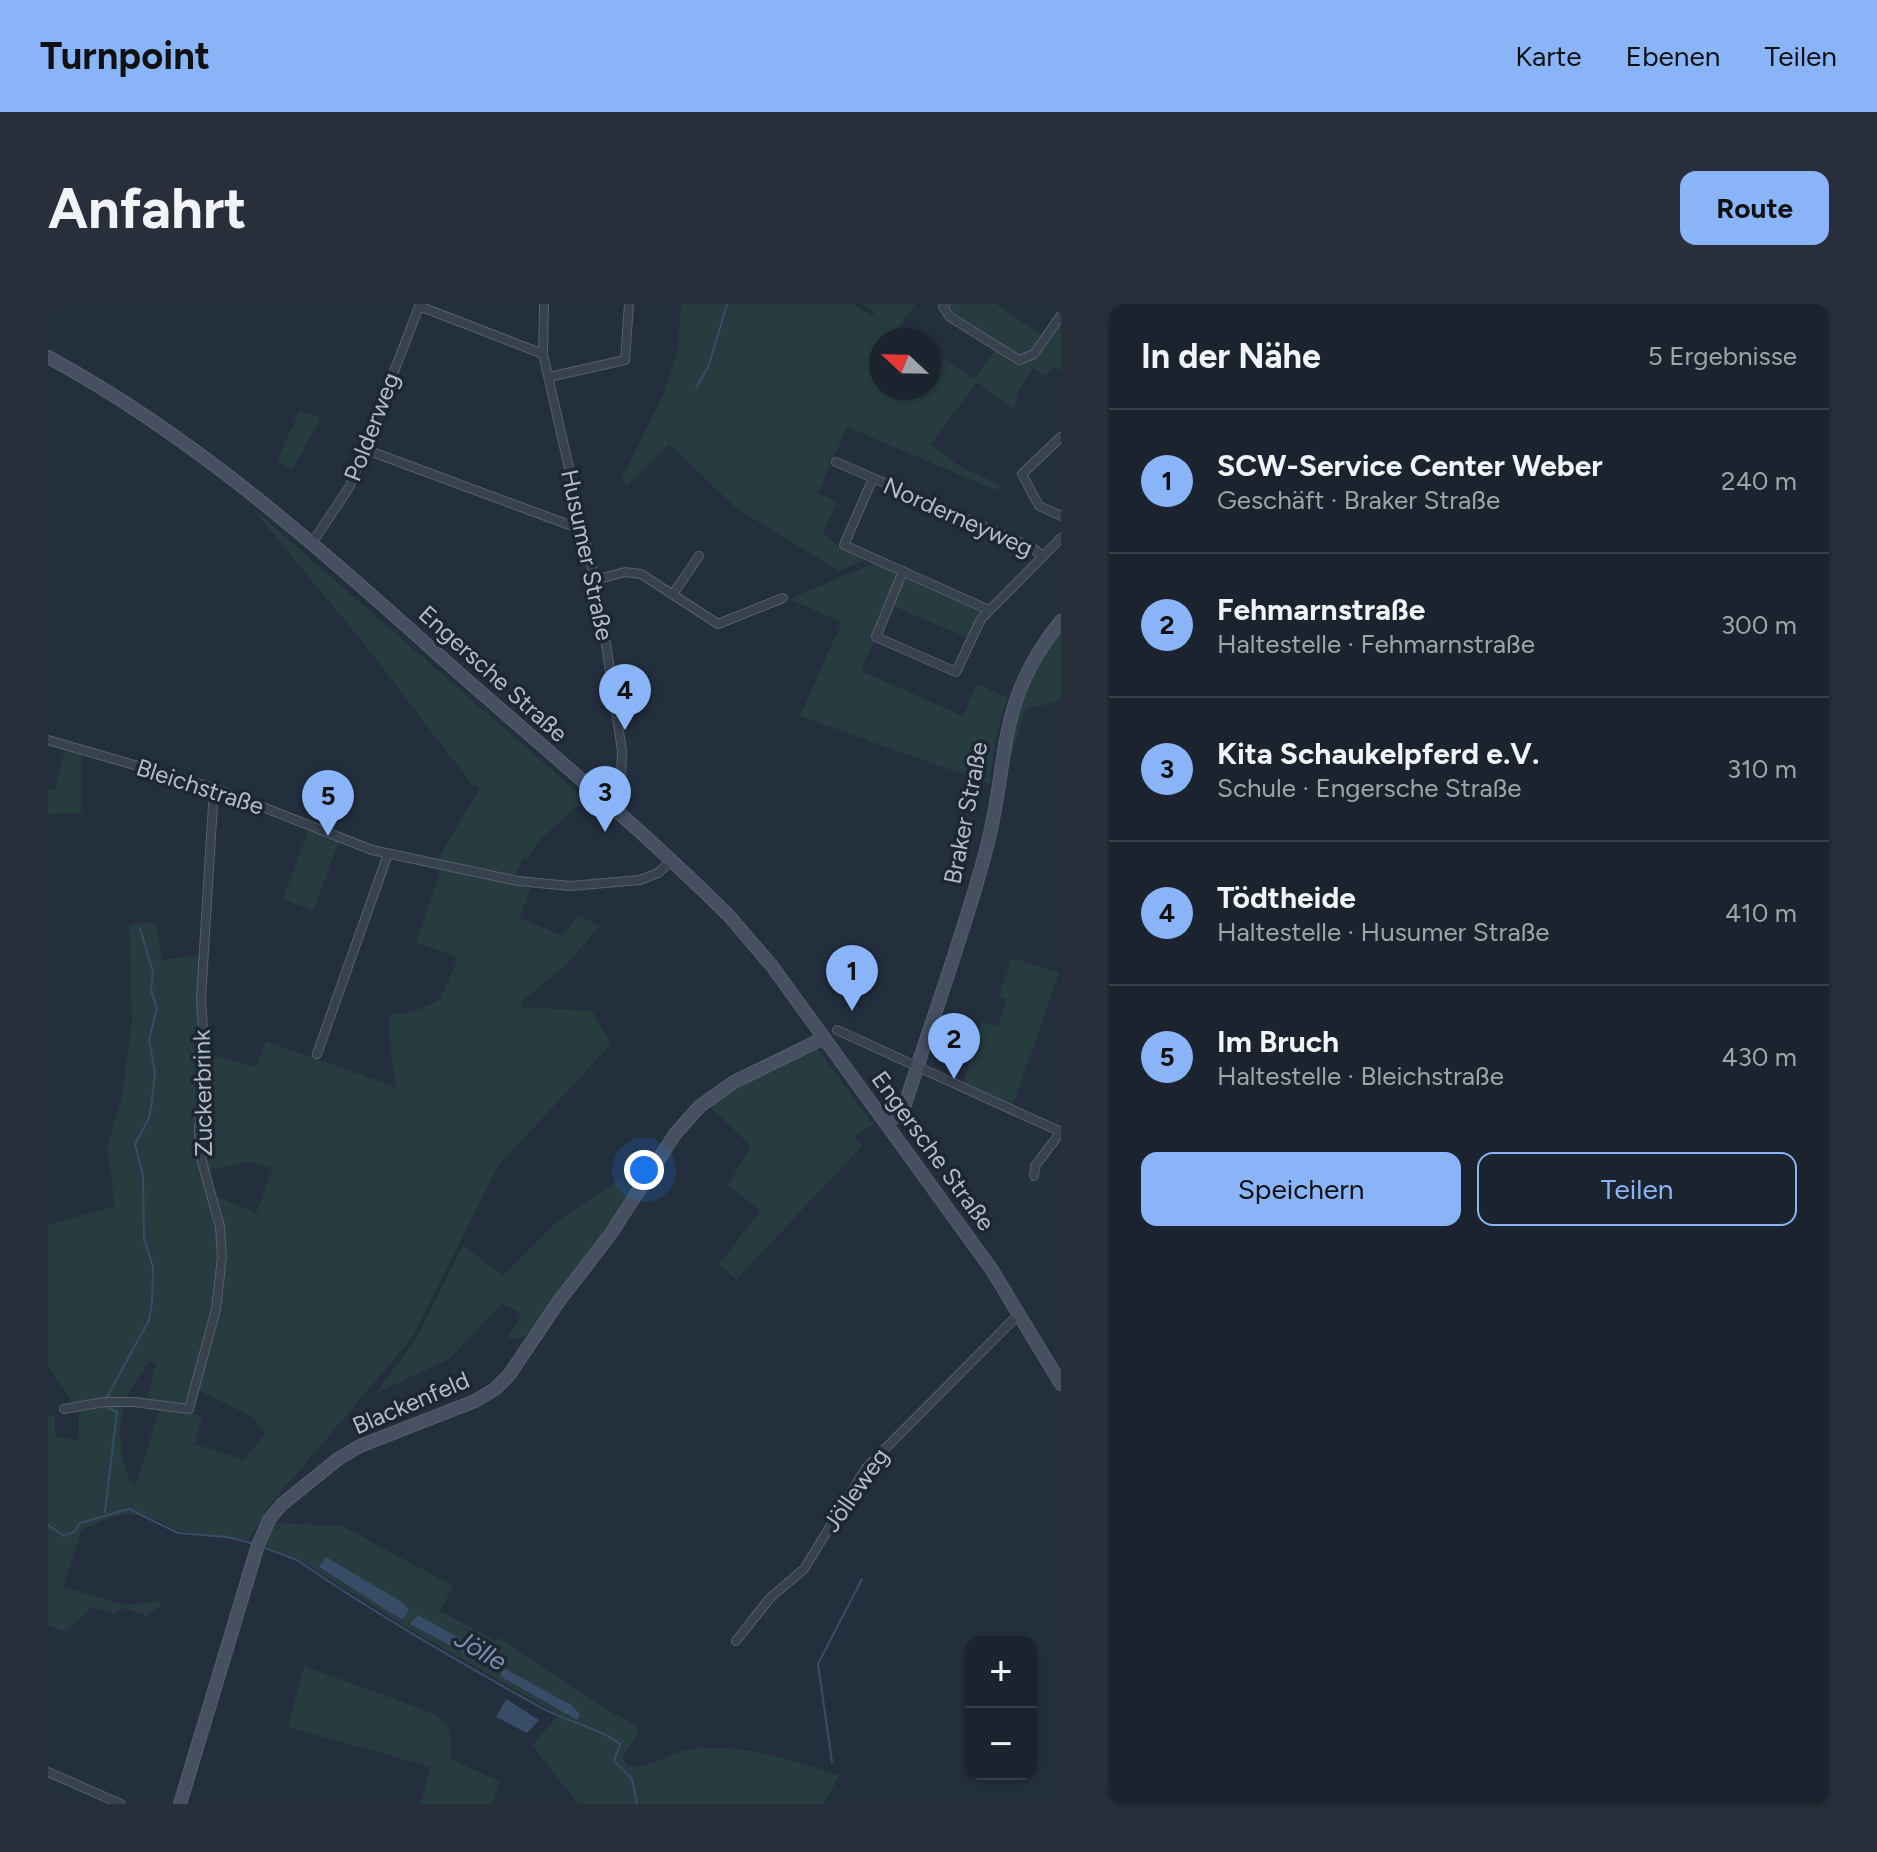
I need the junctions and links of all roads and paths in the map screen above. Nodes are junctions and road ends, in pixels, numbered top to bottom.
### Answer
1 (544, 304) edge
2 (629, 304) edge
3 (946, 304) edge
4 (419, 305) edge
5 (1061, 315) edge
6 (543, 354) junction
7 (48, 357) edge
8 (549, 377) junction
9 (1061, 437) edge
10 (364, 449) junction
11 (836, 462) dead end
12 (873, 478) junction
13 (1061, 516) edge
14 (583, 530) junction
15 (1061, 538) edge
16 (312, 543) junction
17 (699, 556) dead end
18 (1042, 556) junction
19 (903, 571) junction
20 (595, 580) junction
21 (673, 594) junction
22 (783, 598) dead end
23 (989, 610) junction
24 (1061, 621) edge
25 (48, 740) edge
26 (214, 788) junction
27 (605, 802) junction
28 (388, 854) junction
29 (671, 861) junction
30 (837, 1030) dead end
31 (824, 1038) junction
32 (317, 1054) dead end
33 (917, 1067) junction
34 (887, 1124) junction
35 (1061, 1132) edge
36 (1034, 1176) dead end
37 (1021, 1312) junction
38 (1058, 1370) edge
39 (1061, 1384) edge
40 (64, 1409) dead end
41 (736, 1641) dead end
42 (48, 1772) edge
43 (121, 1804) edge
44 (180, 1804) edge

1 - 6 street, Husumer Straße
2 - 8 street
3 - 5 street
4 - 6 street
4 - 10 street, Polderweg
6 - 8 street, Husumer Straße
7 - 16 main road, Engersche Straße
8 - 14 street, Husumer Straße
9 - 13 street
10 - 14 street
10 - 16 street, Polderweg
11 - 12 street, Norderneyweg
12 - 18 street, Norderneyweg
12 - 19 street, Norderneyweg
14 - 20 street, Husumer Straße
15 - 18 street
16 - 27 main road, Engersche Straße
17 - 21 street
18 - 23 street
19 - 23 street, Norderneyweg
19 - 23 street
20 - 21 street
20 - 27 street, Husumer Straße
21 - 22 street
24 - 33 main road, Braker Straße
25 - 26 street, Bleichstraße
26 - 28 street, Bleichstraße
26 - 40 street, Zuckerbrink
27 - 29 main road, Engersche Straße
28 - 29 street, Bleichstraße
28 - 32 street
29 - 31 main road, Engersche Straße
30 - 33 street
31 - 34 main road, Engersche Straße
31 - 44 main road, Blackenfeld
33 - 34 main road, Braker Straße
33 - 35 street
34 - 37 main road, Engersche Straße
35 - 36 street
37 - 38 main road, Engersche Straße
37 - 41 street, Jölleweg
38 - 39 main road, Engersche Straße
42 - 43 street

